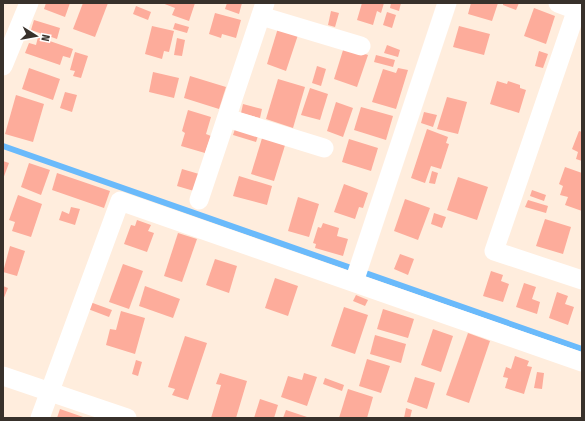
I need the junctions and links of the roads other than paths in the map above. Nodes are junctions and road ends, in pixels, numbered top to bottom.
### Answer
1 (29, 3) edge
2 (447, 3) edge
3 (558, 3) edge
4 (580, 8) edge
5 (263, 10) edge
6 (361, 46) dead end
7 (3, 66) edge
8 (227, 118) junction
9 (324, 148) dead end
10 (199, 200) dead end
11 (356, 274) junction
12 (582, 280) edge
13 (582, 362) edge
14 (3, 376) edge
15 (48, 392) junction
16 (40, 418) edge
17 (127, 418) edge

1 - 7 street
2 - 11 street
3 - 4 street
4 - 12 street
5 - 6 street
5 - 8 street
8 - 9 street
8 - 10 street
11 - 13 street
11 - 15 street
14 - 15 street
15 - 16 street
15 - 17 street

